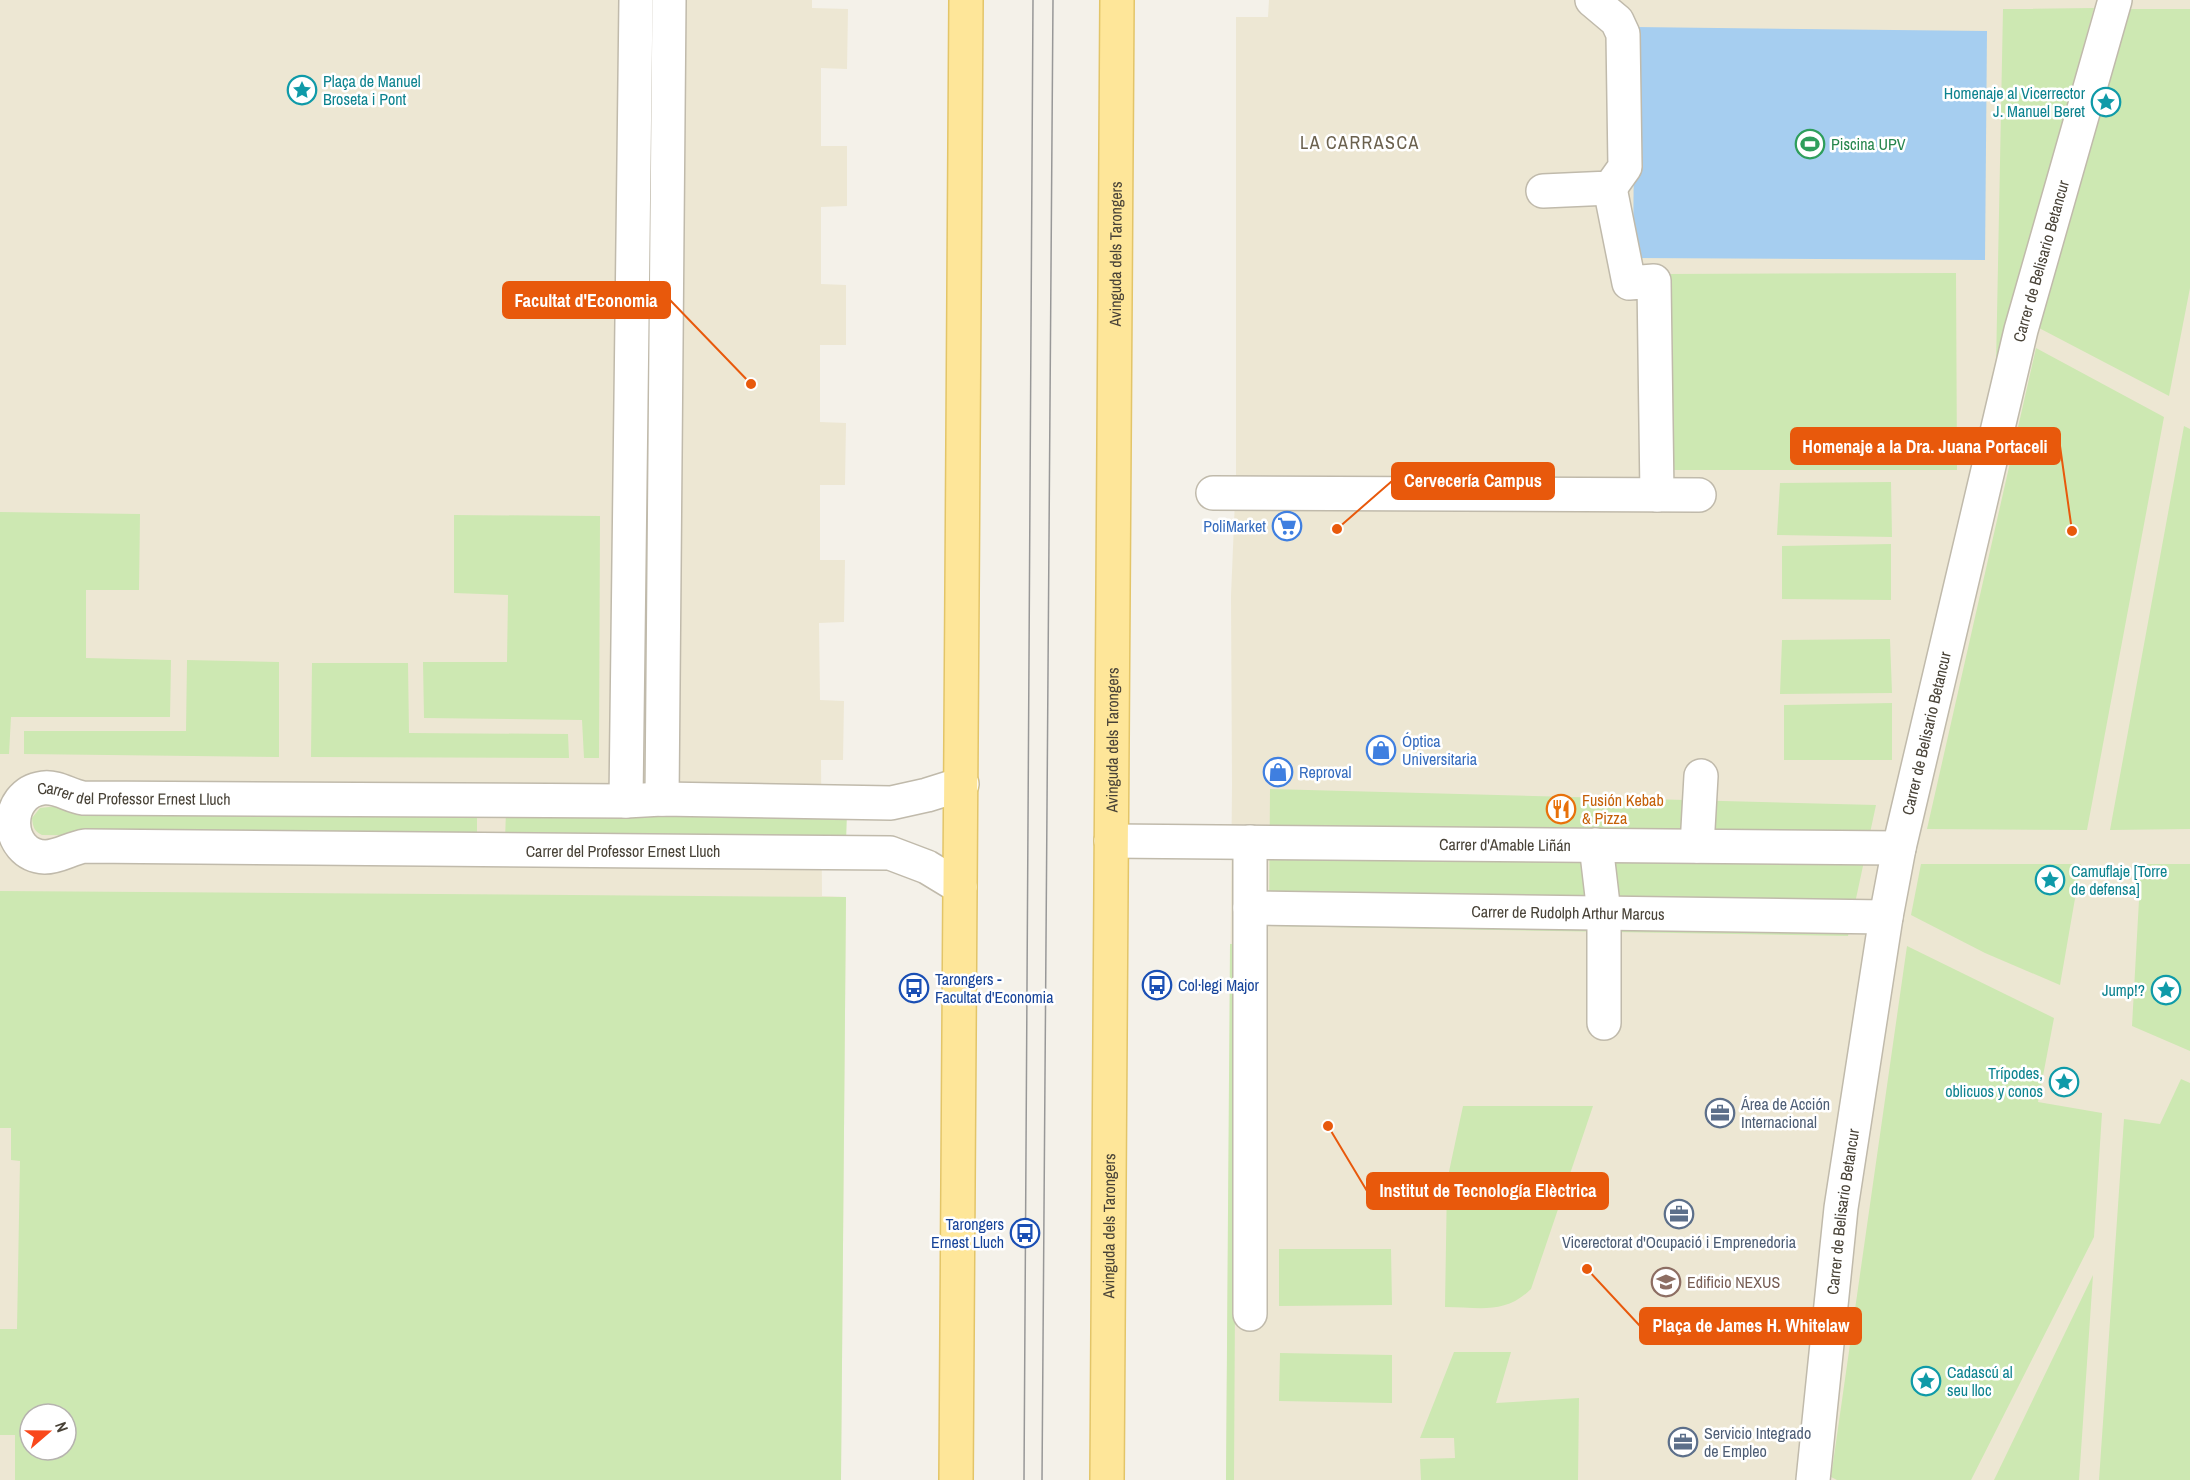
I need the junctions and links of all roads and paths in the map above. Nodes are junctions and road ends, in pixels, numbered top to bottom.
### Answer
1 (636, 0) edge
2 (669, 0) edge
3 (966, 0) edge
4 (1117, 0) edge
5 (1592, 0) edge
6 (2115, 0) edge
7 (1610, 188) junction
8 (1543, 191) dead end
9 (1213, 493) dead end
10 (1657, 495) junction
11 (1699, 495) dead end
12 (1701, 776) dead end
13 (962, 784) junction
14 (662, 799) junction
15 (626, 801) junction
16 (12, 805) edge
17 (12, 839) edge
18 (1111, 841) junction
19 (1250, 842) junction
20 (1596, 845) junction
21 (1697, 846) junction
22 (1899, 848) junction
23 (960, 887) junction
24 (1250, 908) junction
25 (1604, 913) junction
26 (1886, 917) junction
27 (1604, 1023) dead end
28 (1250, 1314) dead end
29 (956, 1480) edge
30 (1107, 1480) edge
31 (1813, 1480) edge

1 - 15 street
2 - 14 street
3 - 13 main road
4 - 18 main road, Avinguda dels Tarongers
5 - 7 street
6 - 22 street, Carrer de Belisario Betancur
7 - 8 street
7 - 10 street
9 - 10 street
10 - 11 street
12 - 21 street
13 - 14 street, Carrer del Professor Ernest Lluch
13 - 23 main road
14 - 15 street, Carrer del Professor Ernest Lluch
15 - 16 street, Carrer del Professor Ernest Lluch
16 - 17 street, Carrer del Professor Ernest Lluch
17 - 23 street, Carrer del Professor Ernest Lluch
18 - 19 street, Carrer d'Amable Liñán
18 - 30 main road, Avinguda dels Tarongers
19 - 20 street, Carrer d'Amable Liñán
19 - 24 street
20 - 21 street, Carrer d'Amable Liñán
20 - 25 street
21 - 22 street, Carrer d'Amable Liñán
22 - 26 street, Carrer de Belisario Betancur
23 - 29 main road
24 - 25 street, Carrer de Rudolph Arthur Marcus
24 - 28 street
25 - 26 street, Carrer de Rudolph Arthur Marcus
25 - 27 street
26 - 31 street, Carrer de Belisario Betancur

